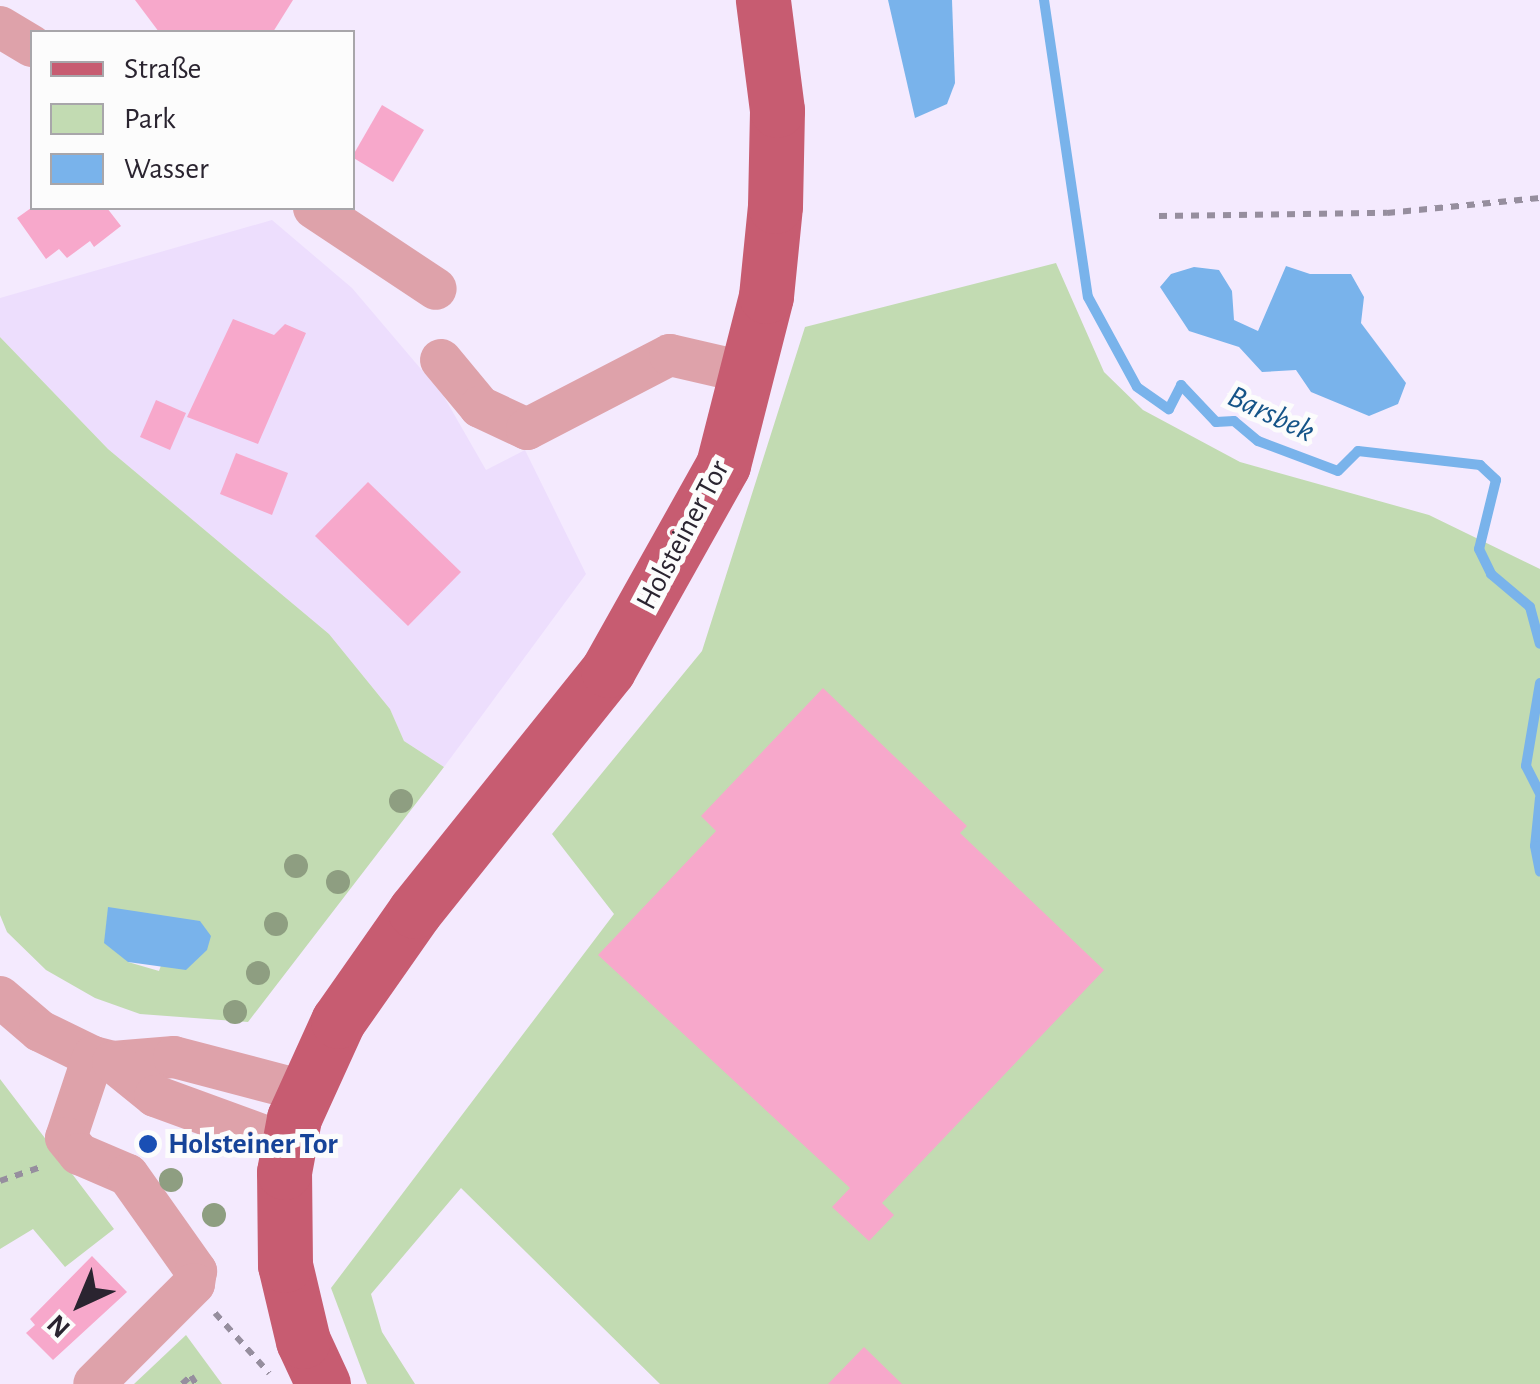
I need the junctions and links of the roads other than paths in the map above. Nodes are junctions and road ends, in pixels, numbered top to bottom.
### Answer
1 (763, 0) edge
2 (0, 27) edge
3 (30, 45) edge
4 (317, 210) edge
5 (436, 289) dead end
6 (441, 360) dead end
7 (748, 373) junction
8 (0, 998) edge
9 (103, 1059) junction
10 (304, 1090) junction
11 (288, 1145) junction
12 (305, 1382) edge
13 (94, 1384) edge

1 - 7 main road, Holsteiner Tor
2 - 3 street
4 - 5 street
6 - 7 street
7 - 10 main road, Holsteiner Tor
8 - 9 street
9 - 10 street
9 - 11 street
9 - 13 street
10 - 11 main road, Holsteiner Tor
11 - 12 main road, Holsteiner Tor

